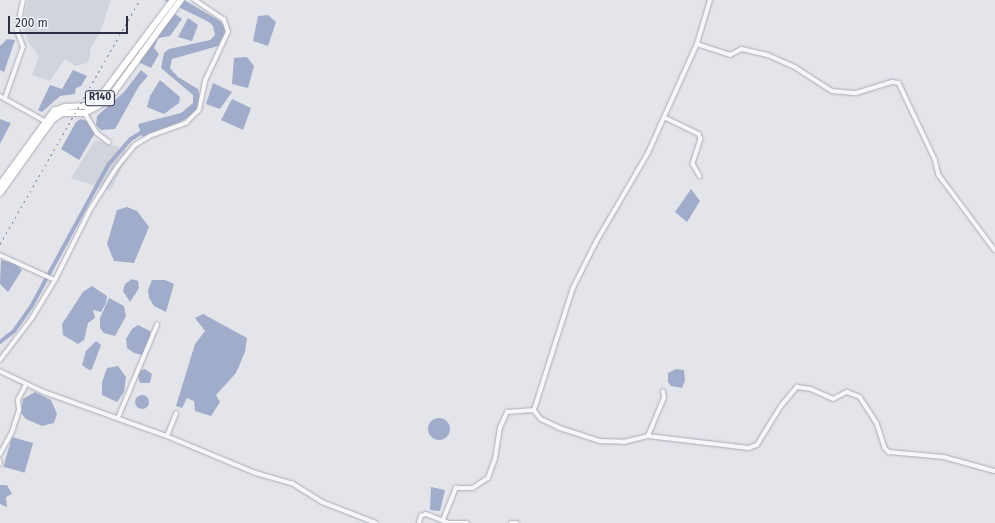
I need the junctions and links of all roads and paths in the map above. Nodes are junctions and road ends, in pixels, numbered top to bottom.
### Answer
1 (23, 0) edge
2 (173, 0) edge
3 (181, 0) edge
4 (194, 0) edge
5 (710, 0) edge
6 (163, 20) junction
7 (697, 44) junction
8 (140, 50) junction
9 (0, 96) edge
10 (5, 98) junction
11 (85, 113) junction
12 (664, 117) junction
13 (45, 121) junction
14 (109, 142) dead end
15 (700, 176) dead end
16 (0, 186) edge
17 (0, 193) edge
18 (995, 250) edge
19 (0, 255) edge
20 (55, 280) junction
21 (157, 325) dead end
22 (0, 360) edge
23 (0, 371) edge
24 (26, 384) junction
25 (663, 392) dead end
26 (534, 410) junction
27 (176, 414) dead end
28 (118, 418) junction
29 (167, 436) junction
30 (648, 436) junction
31 (0, 454) edge
32 (995, 471) edge
33 (445, 522) edge
34 (376, 523) edge
35 (419, 523) edge
36 (467, 523) edge
37 (512, 523) edge
38 (517, 523) edge

1 - 10 street
2 - 6 main road, R140
3 - 6 main road, R140
4 - 20 street
5 - 7 street
6 - 8 main road, R140
7 - 12 street
7 - 18 street
8 - 11 main road, R140
8 - 13 main road, R140
9 - 10 street
10 - 13 street
11 - 14 street
11 - 17 main road, R140
12 - 15 street
12 - 26 street
13 - 16 main road, R140
19 - 20 street
20 - 22 street
21 - 28 street
23 - 24 street
24 - 28 street
24 - 31 street
25 - 30 street
26 - 30 street
26 - 33 street
27 - 29 street
28 - 29 street
29 - 34 street
30 - 32 street
33 - 35 street
33 - 36 street
37 - 38 street

